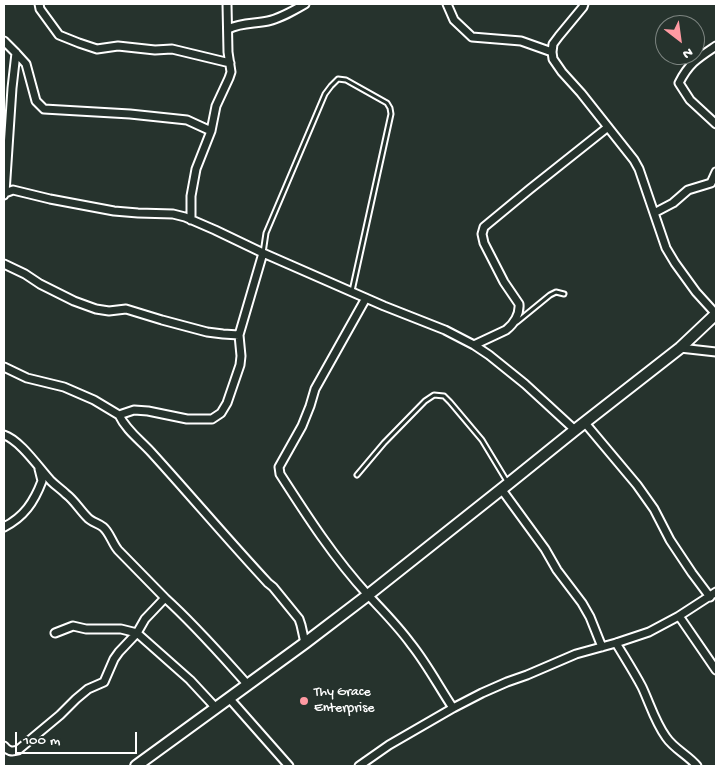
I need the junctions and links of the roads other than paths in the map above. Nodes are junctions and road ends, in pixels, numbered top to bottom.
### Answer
1 (39, 4) edge
2 (227, 4) edge
3 (305, 4) edge
4 (447, 4) edge
5 (585, 4) edge
6 (228, 29) junction
7 (4, 41) edge
8 (716, 46) edge
9 (552, 52) junction
10 (16, 53) junction
11 (230, 63) junction
12 (716, 124) edge
13 (608, 127) junction
14 (211, 131) junction
15 (716, 172) edge
16 (714, 182) edge
17 (4, 194) edge
18 (654, 213) junction
19 (191, 220) junction
20 (263, 253) junction
21 (4, 264) edge
22 (351, 291) junction
23 (564, 294) dead end
24 (366, 298) junction
25 (715, 318) edge
26 (510, 327) junction
27 (239, 335) junction
28 (474, 345) junction
29 (680, 348) junction
30 (716, 352) edge
31 (4, 367) edge
32 (119, 415) junction
33 (585, 422) junction
34 (575, 430) junction
35 (4, 435) edge
36 (38, 466) junction
37 (357, 475) dead end
38 (505, 487) junction
39 (4, 527) edge
40 (368, 595) junction
41 (713, 595) edge
42 (165, 598) junction
43 (679, 616) junction
44 (55, 633) dead end
45 (137, 633) junction
46 (305, 643) junction
47 (616, 643) junction
48 (602, 647) junction
49 (716, 670) edge
50 (248, 685) junction
51 (229, 698) junction
52 (216, 708) junction
53 (453, 708) junction
54 (4, 746) edge
55 (136, 766) edge
56 (289, 766) edge
57 (359, 766) edge
58 (697, 766) edge

1 - 11 street
2 - 6 street
3 - 6 street
4 - 9 street
5 - 9 street
6 - 11 street
7 - 10 street
8 - 12 street
9 - 13 street
10 - 14 street
10 - 17 street
11 - 14 street
13 - 18 street
13 - 26 street
14 - 19 street
15 - 16 street
16 - 18 street
17 - 19 street
18 - 25 street
19 - 20 street
20 - 22 street
20 - 22 lane
20 - 27 street
21 - 27 street
22 - 24 street
23 - 26 lane
24 - 28 street
24 - 40 street
25 - 29 street
26 - 28 street
27 - 32 street
28 - 34 street
29 - 30 street
29 - 33 street
31 - 32 street
32 - 46 street
33 - 34 street
33 - 41 street
34 - 38 street
35 - 36 street
36 - 39 street
36 - 42 street
37 - 38 lane
38 - 40 street
38 - 48 street
40 - 46 street
40 - 53 street
41 - 43 street
42 - 45 street
42 - 50 street
43 - 47 street
43 - 49 street
44 - 45 street
45 - 52 street
45 - 54 street
46 - 50 street
47 - 48 street
47 - 58 street
48 - 53 street
50 - 51 street
51 - 52 street
51 - 56 street
52 - 55 street
53 - 57 street

